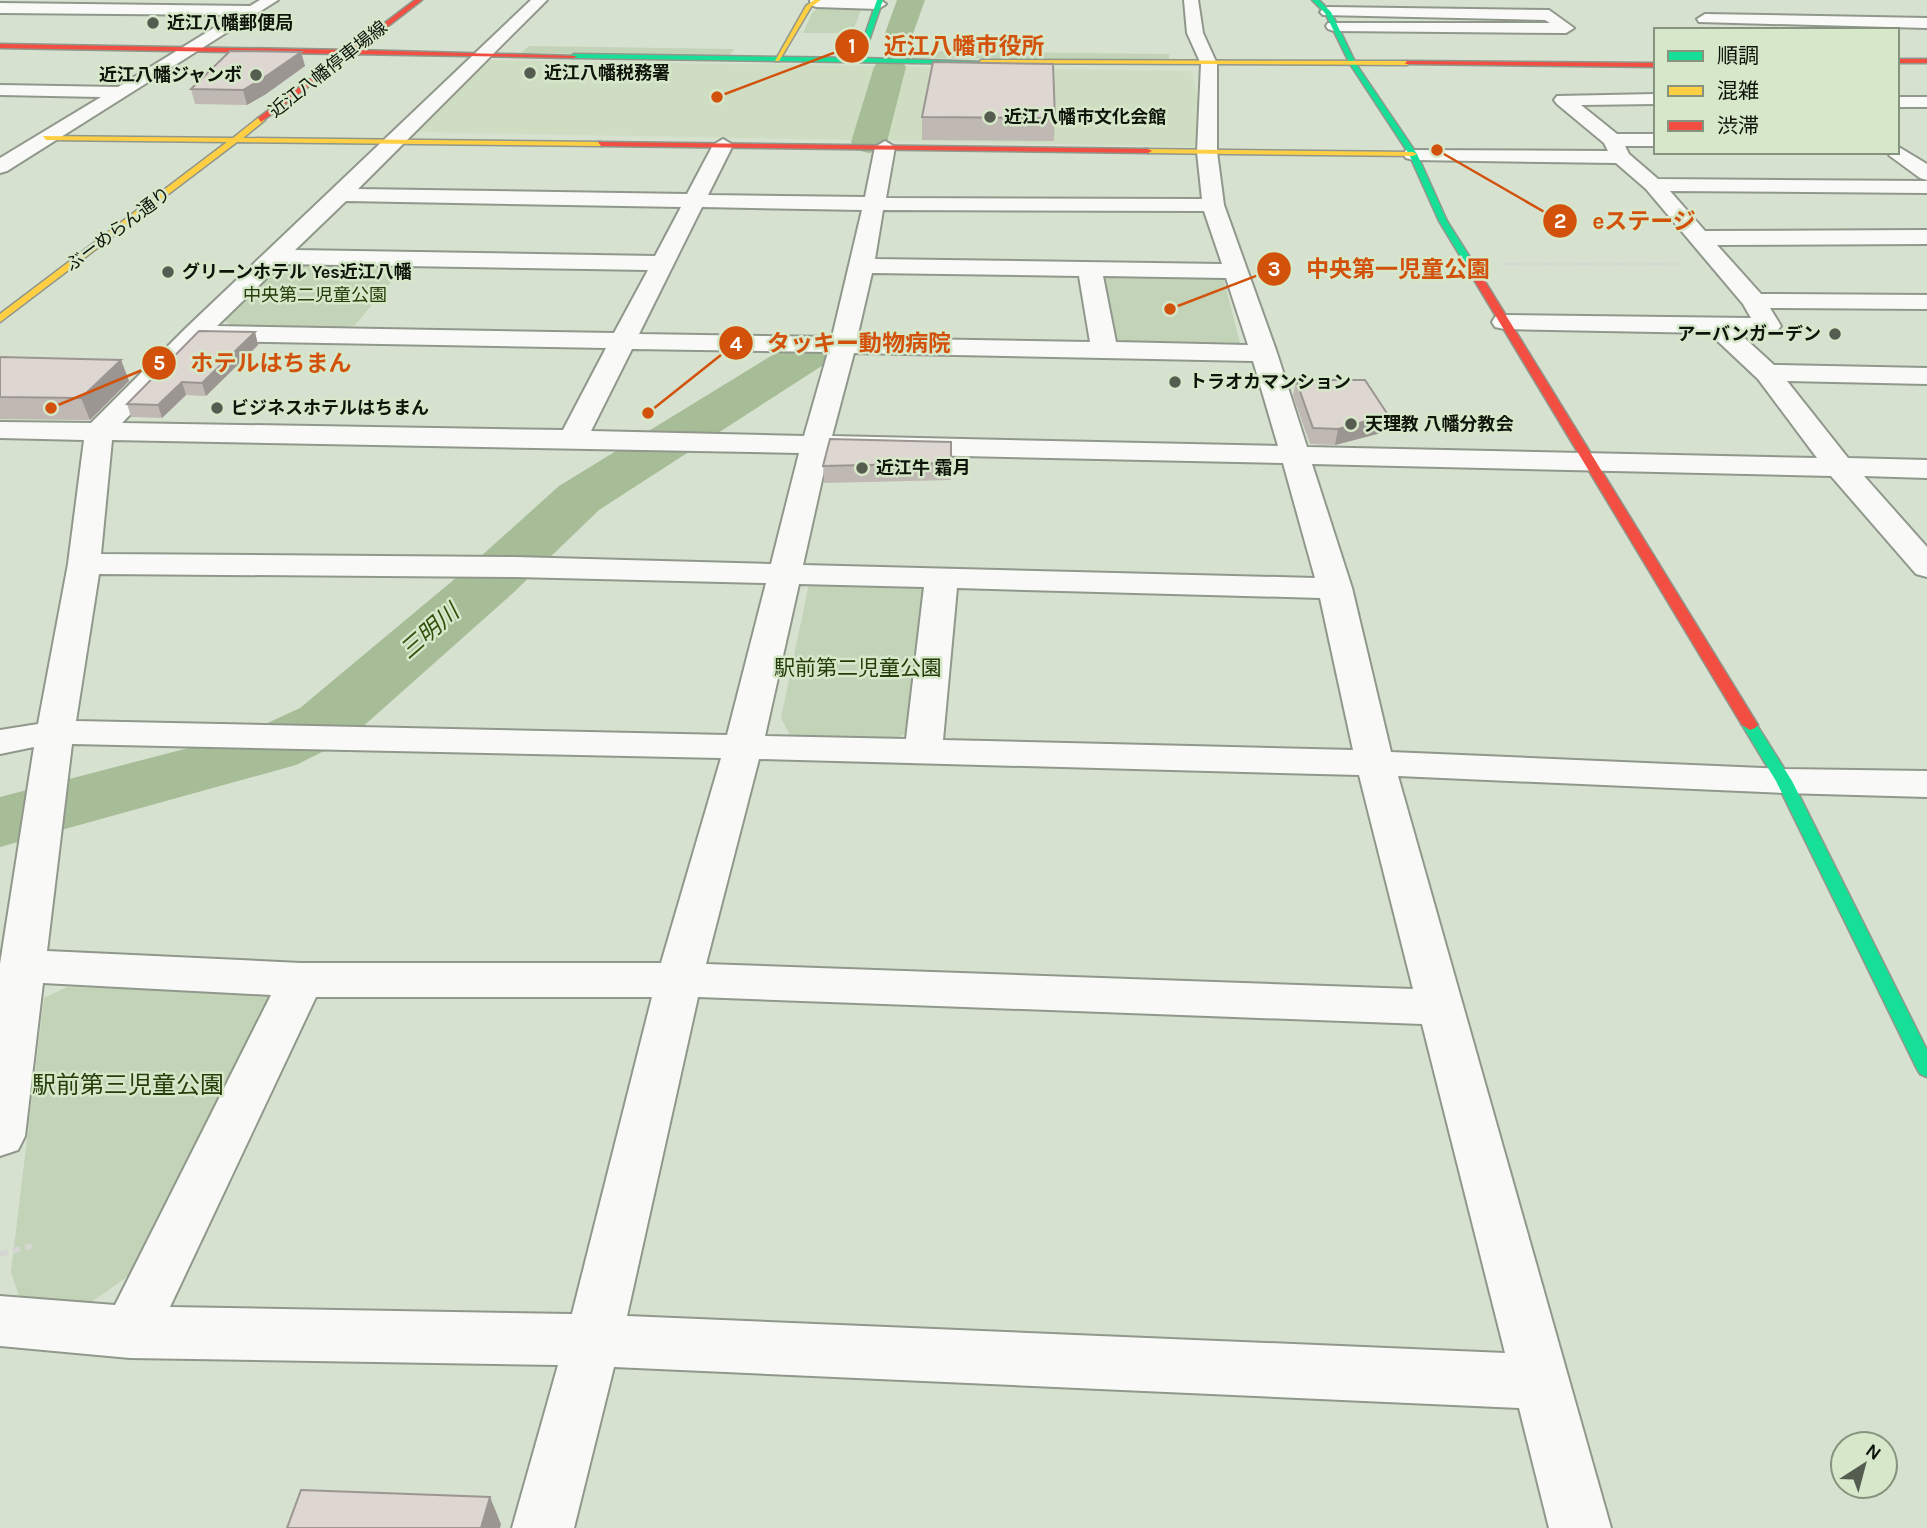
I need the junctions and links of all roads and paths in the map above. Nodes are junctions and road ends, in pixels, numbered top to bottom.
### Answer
1 (33, 0) edge
2 (271, 0) edge
3 (419, 0) edge
4 (540, 0) edge
5 (1191, 0) edge
6 (1315, 0) edge
7 (817, 1) edge
8 (877, 1) edge
9 (1689, 6) dead end
10 (1909, 6) dead end
11 (8, 8) edge
12 (253, 11) junction
13 (0, 15) edge
14 (1927, 17) edge
15 (1331, 19) junction
16 (1705, 19) junction
17 (1927, 23) edge
18 (1717, 28) edge
19 (0, 40) edge
20 (0, 46) edge
21 (197, 46) junction
22 (355, 47) junction
23 (488, 49) junction
24 (780, 53) junction
25 (861, 54) junction
26 (1206, 58) junction
27 (1654, 58) edge
28 (1351, 60) junction
29 (1899, 61) edge
30 (1927, 61) edge
31 (1654, 65) edge
32 (1899, 67) edge
33 (1927, 67) edge
34 (0, 90) edge
35 (120, 92) junction
36 (1654, 99) edge
37 (1899, 102) edge
38 (1927, 102) edge
39 (12, 137) dead end
40 (46, 138) junction
41 (238, 139) junction
42 (1654, 140) edge
43 (397, 141) junction
44 (723, 145) junction
45 (886, 147) junction
46 (1616, 149) junction
47 (1207, 152) junction
48 (1899, 153) edge
49 (1413, 154) junction
50 (0, 167) edge
51 (1927, 174) edge
52 (1653, 185) junction
53 (1927, 187) edge
54 (337, 195) junction
55 (695, 201) junction
56 (876, 204) junction
57 (1213, 205) junction
58 (1927, 237) edge
59 (1699, 238) junction
60 (273, 257) junction
61 (661, 263) junction
62 (862, 266) junction
63 (1090, 270) junction
64 (1234, 271) junction
65 (1754, 301) junction
66 (1927, 302) edge
67 (0, 319) edge
68 (1504, 323) junction
69 (1715, 324) junction
70 (195, 332) junction
71 (622, 339) junction
72 (843, 344) junction
73 (1104, 349) junction
74 (1264, 353) junction
75 (1767, 373) junction
76 (1927, 376) edge
77 (0, 430) edge
78 (99, 431) junction
79 (573, 439) junction
80 (816, 444) junction
81 (1297, 457) junction
82 (1589, 463) junction
83 (1840, 468) junction
84 (1927, 469) edge
85 (84, 564) junction
86 (1927, 567) edge
87 (783, 574) junction
88 (942, 579) junction
89 (1335, 588) junction
90 (55, 732) junction
91 (0, 743) edge
92 (743, 748) junction
93 (923, 752) junction
94 (1375, 764) junction
95 (1784, 781) junction
96 (1927, 784) edge
97 (21, 966) junction
98 (301, 979) junction
99 (680, 980) junction
100 (1442, 1007) junction
101 (1927, 1069) edge
102 (0, 1136) edge
103 (32, 1246) dead end
104 (0, 1254) edge
105 (0, 1321) edge
106 (130, 1332) junction
107 (593, 1340) junction
108 (1543, 1382) junction
109 (543, 1528) edge
110 (1580, 1528) edge

1 - 11 street
2 - 12 street
3 - 22 street, 近江八幡停車場線
4 - 23 street
5 - 26 street
6 - 15 street
7 - 8 street
7 - 24 street
8 - 25 street
9 - 16 street
10 - 14 street
11 - 12 street
11 - 13 street
12 - 21 street
15 - 15 street
15 - 28 street
16 - 17 street
16 - 18 street
19 - 21 street
20 - 21 street
21 - 22 street
21 - 35 street
22 - 23 street
22 - 41 street, 近江八幡停車場線
23 - 24 street
23 - 43 street
24 - 25 street
25 - 26 street
26 - 28 street
26 - 47 street
27 - 28 street
28 - 31 street
28 - 49 street
29 - 30 street
32 - 33 street
34 - 35 street
35 - 40 street
36 - 46 street
37 - 38 street
39 - 40 street
40 - 41 street
40 - 50 street
41 - 43 street
41 - 67 street, ぶーめらん通り
42 - 46 street
43 - 44 street
43 - 54 street
44 - 45 street
44 - 55 street
45 - 47 street
45 - 56 street
46 - 49 street
46 - 52 street
47 - 49 street
47 - 57 street
48 - 51 street
49 - 68 street
52 - 53 street
52 - 59 street
54 - 55 street
54 - 60 street
55 - 56 street
55 - 61 street
56 - 57 street
56 - 62 street
57 - 64 street
58 - 59 street
59 - 65 street
60 - 61 street
60 - 70 street
61 - 71 street
62 - 63 street
62 - 72 street
63 - 64 street
63 - 73 street
64 - 74 street
65 - 66 street
65 - 69 street
68 - 69 street
68 - 82 street
69 - 75 street
70 - 71 street
70 - 78 street
71 - 72 street
71 - 79 street
72 - 73 street
72 - 80 street
73 - 74 street
74 - 81 street
75 - 76 street
75 - 83 street
77 - 78 street
78 - 79 street
78 - 85 street
79 - 80 street
80 - 81 street
80 - 87 street
81 - 82 street
81 - 89 street
82 - 83 street
82 - 95 street
83 - 84 street
83 - 86 street
85 - 87 street
85 - 90 street
87 - 88 street
87 - 92 street
88 - 89 street
88 - 93 street
89 - 94 street
90 - 91 street
90 - 92 street
90 - 97 street
92 - 93 street
92 - 99 street
93 - 94 street
94 - 95 street
94 - 100 street
95 - 96 street
95 - 101 street
97 - 98 street
97 - 102 street
98 - 99 street
98 - 106 street
99 - 100 street
99 - 107 street
100 - 108 street
103 - 104 path
105 - 106 street
106 - 107 street
107 - 108 street
107 - 109 street
108 - 110 street

